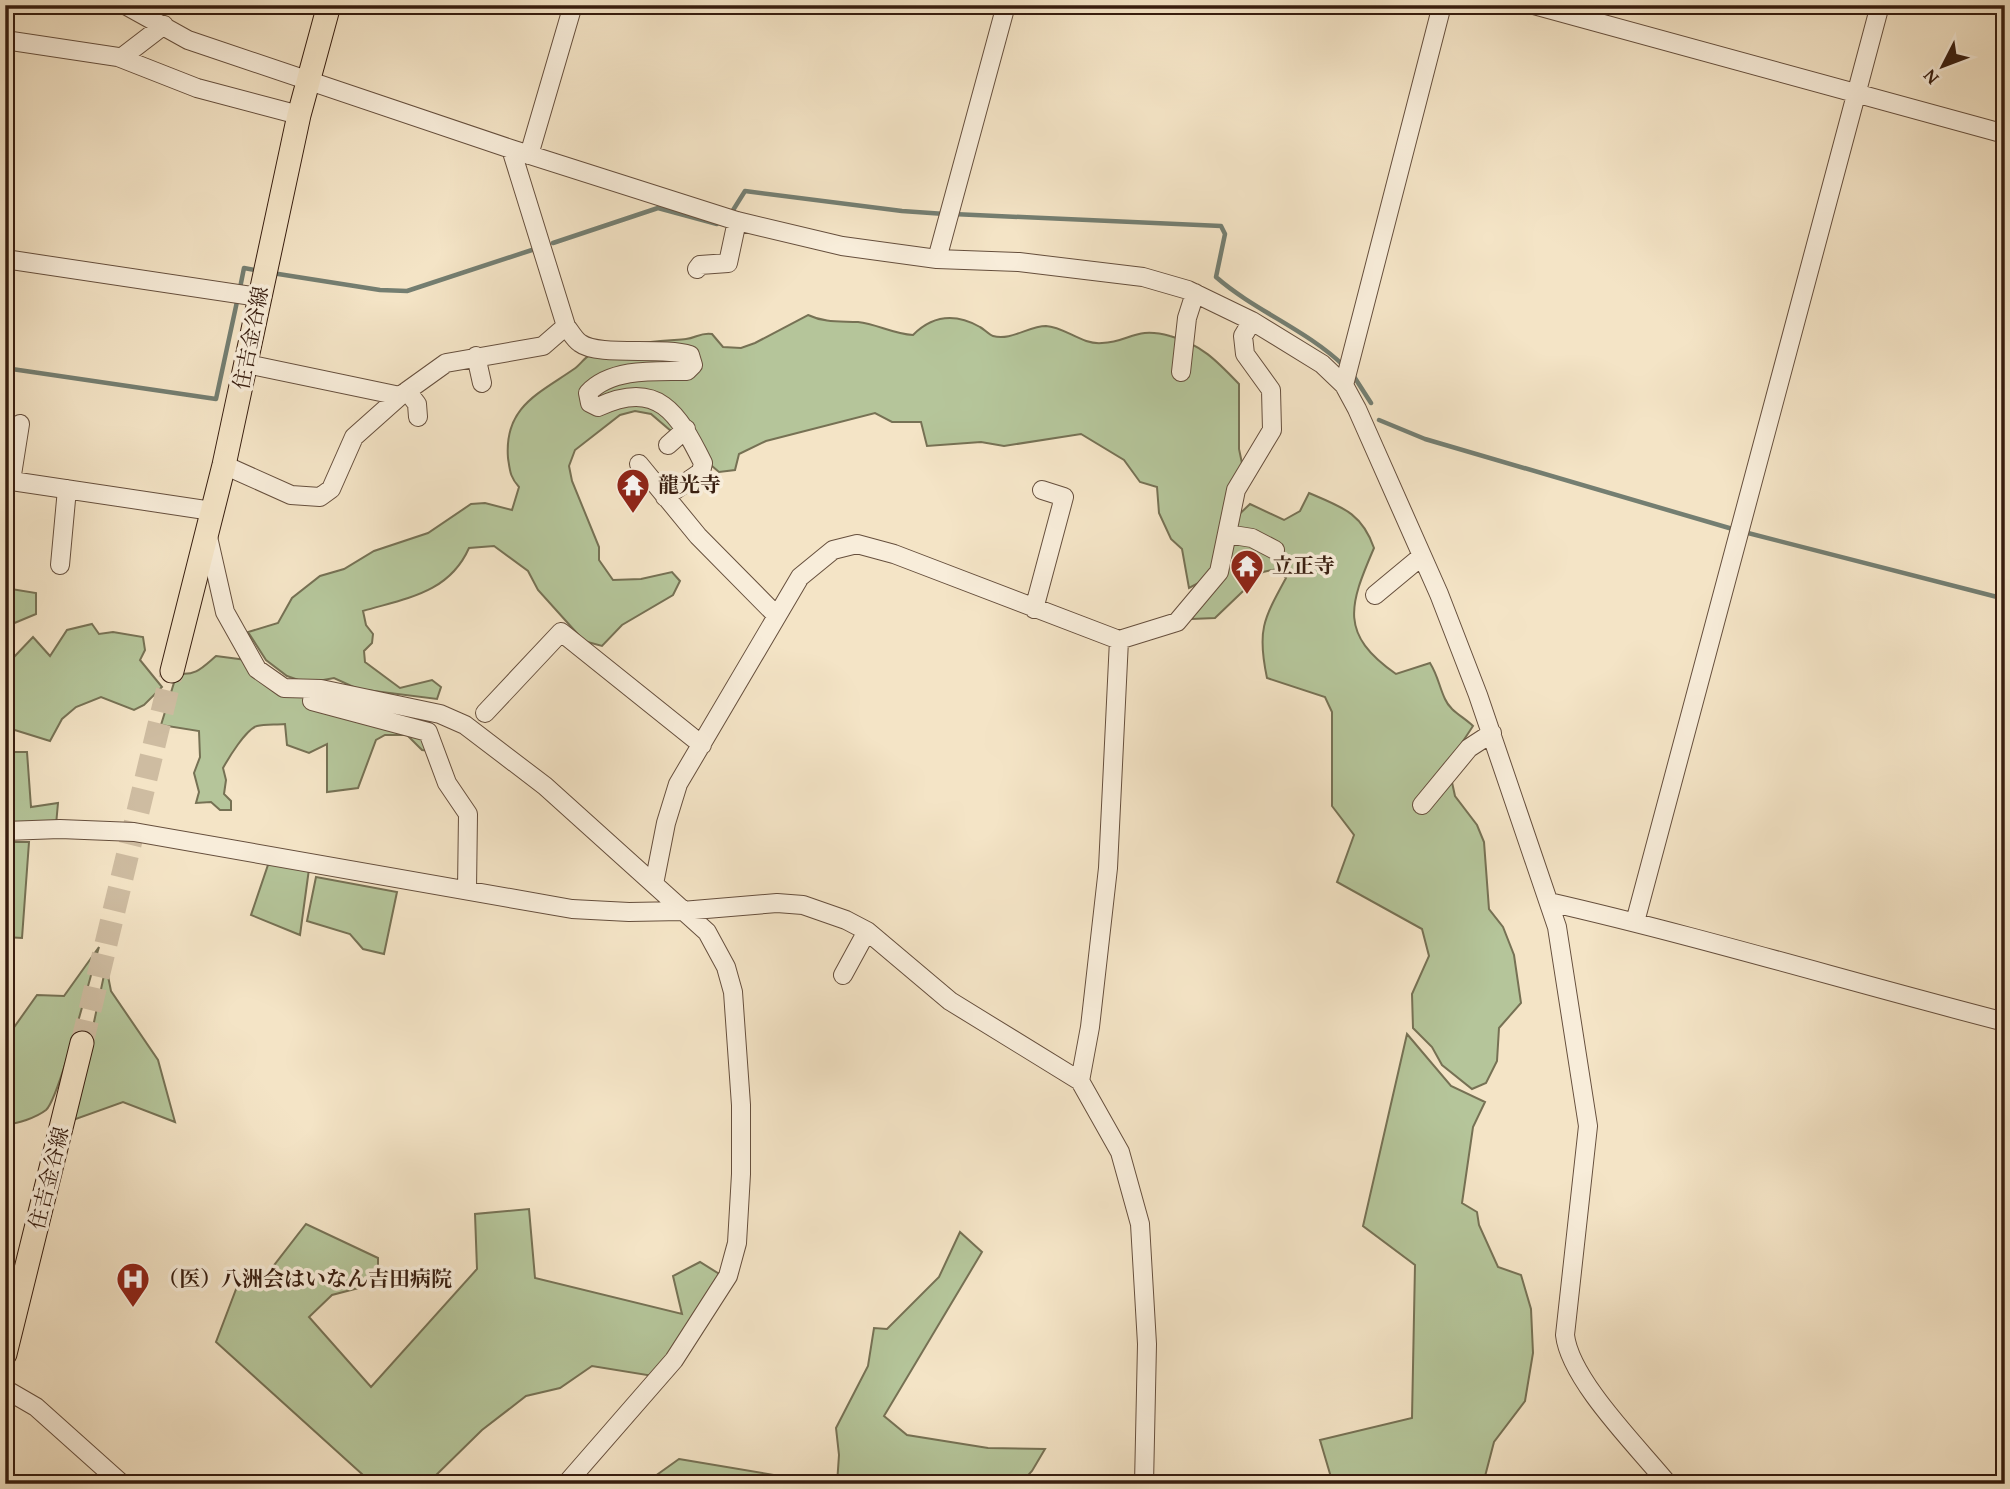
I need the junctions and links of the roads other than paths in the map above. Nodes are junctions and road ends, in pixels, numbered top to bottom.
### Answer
1 (125, 5) edge
2 (329, 5) edge
3 (573, 5) edge
4 (1006, 5) edge
5 (1442, 5) edge
6 (1534, 5) edge
7 (1880, 5) edge
8 (164, 25) junction
9 (5, 40) edge
10 (121, 58) junction
11 (309, 79) junction
12 (1856, 93) junction
13 (299, 115) junction
14 (2005, 134) edge
15 (520, 152) junction
16 (732, 219) junction
17 (5, 259) edge
18 (937, 259) junction
19 (697, 269) dead end
20 (254, 285) junction
21 (1195, 293) junction
22 (1252, 321) junction
23 (566, 326) junction
24 (476, 356) junction
25 (247, 363) junction
26 (1181, 372) dead end
27 (1346, 377) junction
28 (482, 383) dead end
29 (404, 394) junction
30 (418, 417) dead end
31 (20, 424) dead end
32 (686, 429) junction
33 (668, 445) dead end
34 (639, 464) dead end
35 (224, 465) junction
36 (8, 480) edge
37 (67, 489) junction
38 (1042, 491) dead end
39 (665, 497) junction
40 (212, 511) junction
41 (207, 534) junction
42 (1227, 534) junction
43 (1275, 550) dead end
44 (1422, 556) junction
45 (60, 565) dead end
46 (1375, 595) dead end
47 (1034, 609) junction
48 (777, 616) junction
49 (1119, 640) junction
50 (172, 671) tunnel mouth
51 (315, 689) junction
52 (485, 713) dead end
53 (1492, 733) junction
54 (702, 745) junction
55 (1422, 805) dead end
56 (5, 831) edge
57 (654, 884) junction
58 (467, 890) junction
59 (1549, 902) junction
60 (682, 911) junction
61 (1634, 922) junction
62 (867, 931) junction
63 (843, 975) dead end
64 (2005, 1022) edge
65 (82, 1043) tunnel mouth
66 (1080, 1081) junction
67 (5, 1354) edge
68 (5, 1389) edge
69 (122, 1484) edge
70 (566, 1484) edge
71 (1144, 1484) edge
72 (1668, 1484) edge

1 - 8 street
2 - 11 main road, 住吉金谷線
3 - 15 street
4 - 18 street
5 - 27 street
6 - 12 street
7 - 12 street
8 - 10 street
8 - 11 street
9 - 10 street
10 - 13 street
11 - 13 main road, 住吉金谷線
11 - 15 street
12 - 14 street
12 - 61 street
13 - 20 main road, 住吉金谷線
15 - 16 street
15 - 23 street
16 - 18 street
16 - 19 street
17 - 20 street
18 - 21 street
20 - 25 main road, 住吉金谷線
21 - 22 street
21 - 26 street
22 - 27 street
22 - 42 street
23 - 24 street
23 - 32 street
24 - 28 street
24 - 29 street
25 - 29 street
25 - 35 main road, 住吉金谷線
27 - 44 street
29 - 30 street
29 - 35 street
31 - 36 street
32 - 33 street
32 - 39 street
34 - 39 street
35 - 40 main road, 住吉金谷線
36 - 37 street
37 - 40 street
37 - 45 street
38 - 47 street
39 - 48 street
40 - 41 main road, 住吉金谷線
41 - 50 main road, 住吉金谷線
41 - 51 street
42 - 43 street
42 - 49 street
44 - 46 street
44 - 53 street
47 - 48 street
47 - 49 street
48 - 54 street
49 - 66 street
51 - 57 street
51 - 58 street
52 - 54 street
53 - 55 street
53 - 59 street
54 - 57 street
56 - 58 street
57 - 60 street
58 - 60 street
59 - 61 street
59 - 72 street
60 - 62 street
60 - 70 street
61 - 64 street
62 - 63 street
62 - 66 street
65 - 67 main road, 住吉金谷線
66 - 71 street
68 - 69 street

